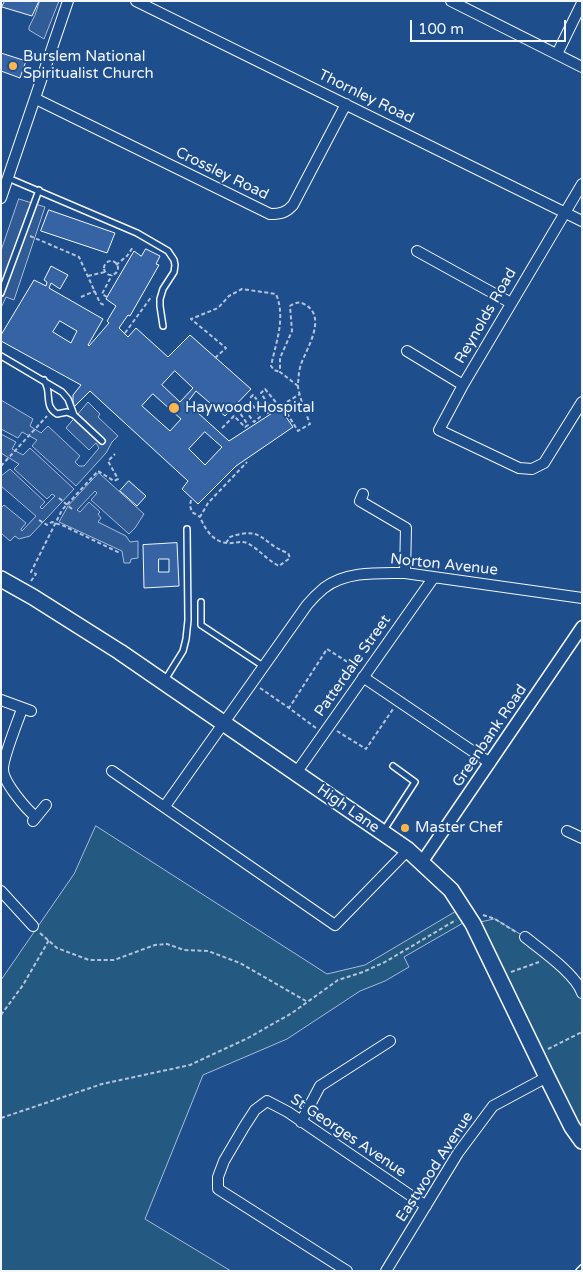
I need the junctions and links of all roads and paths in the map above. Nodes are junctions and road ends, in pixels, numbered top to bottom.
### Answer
1 (68, 1) edge
2 (136, 1) edge
3 (450, 1) edge
4 (582, 3) edge
5 (557, 54) junction
6 (582, 67) edge
7 (36, 99) junction
8 (346, 104) junction
9 (7, 173) edge
10 (582, 184) edge
11 (39, 190) junction
12 (1, 198) edge
13 (565, 212) junction
14 (582, 221) edge
15 (23, 233) junction
16 (133, 247) dead end
17 (417, 251) dead end
18 (116, 265) junction
19 (105, 272) junction
20 (112, 275) junction
21 (88, 276) junction
22 (164, 289) junction
23 (95, 291) junction
24 (1, 293) edge
25 (81, 297) dead end
26 (107, 297) dead end
27 (511, 303) junction
28 (104, 305) dead end
29 (163, 326) dead end
30 (124, 333) dead end
31 (407, 351) dead end
32 (1, 356) edge
33 (215, 358) dead end
34 (280, 372) junction
35 (44, 380) junction
36 (298, 386) junction
37 (463, 386) junction
38 (300, 394) junction
39 (582, 402) edge
40 (282, 405) junction
41 (52, 410) junction
42 (74, 415) junction
43 (222, 428) dead end
44 (102, 441) dead end
45 (115, 454) dead end
46 (247, 462) dead end
47 (1, 466) edge
48 (363, 494) dead end
49 (59, 498) dead end
50 (191, 500) dead end
51 (67, 505) junction
52 (72, 509) dead end
53 (200, 517) junction
54 (39, 520) dead end
55 (56, 523) junction
56 (187, 529) dead end
57 (226, 543) junction
58 (120, 553) dead end
59 (405, 574) junction
60 (434, 577) junction
61 (1, 579) edge
62 (25, 592) junction
63 (582, 598) edge
64 (201, 602) dead end
65 (582, 628) edge
66 (263, 666) junction
67 (364, 675) junction
68 (163, 682) junction
69 (252, 683) junction
70 (1, 700) edge
71 (399, 701) junction
72 (289, 708) junction
73 (223, 724) junction
74 (326, 730) junction
75 (490, 763) junction
76 (393, 766) dead end
77 (112, 771) dead end
78 (296, 773) junction
79 (46, 805) dead end
80 (164, 806) junction
81 (567, 831) dead end
82 (383, 833) junction
83 (582, 838) edge
84 (408, 850) junction
85 (422, 862) junction
86 (1, 892) edge
87 (465, 911) junction
88 (33, 926) joint
89 (525, 937) joint
90 (48, 940) junction
91 (551, 958) junction
92 (498, 976) junction
93 (582, 993) edge
94 (307, 1001) junction
95 (1, 1015) edge
96 (582, 1032) edge
97 (390, 1041) dead end
98 (536, 1056) junction
99 (547, 1077) junction
100 (1, 1118) edge
101 (301, 1122) junction
102 (582, 1141) edge
103 (426, 1206) junction
104 (582, 1268) edge
105 (389, 1270) edge
106 (347, 1271) edge
107 (579, 1271) edge

1 - 7 street
2 - 8 street, Thornley Road
3 - 5 street
4 - 5 street
5 - 6 street
7 - 8 street, Crossley Road
7 - 9 street
8 - 13 street, Thornley Road
9 - 11 lane
9 - 12 street
10 - 13 street, Reynolds Road
11 - 15 lane
11 - 22 lane
13 - 14 street, Thornley Road
13 - 27 street, Reynolds Road
15 - 21 path
15 - 24 lane
16 - 18 path
17 - 27 street
18 - 19 path
18 - 20 path
19 - 20 path
19 - 21 path
20 - 26 path
21 - 23 path
22 - 29 lane
22 - 30 path
23 - 25 path
23 - 28 path
27 - 37 street, Reynolds Road
31 - 37 street
32 - 35 lane
33 - 34 path
34 - 36 path
34 - 36 path
35 - 41 lane
35 - 42 lane
36 - 38 path
37 - 39 street, Reynolds Road
38 - 40 path
38 - 40 path
40 - 43 path
41 - 42 lane
41 - 47 path
42 - 44 lane
45 - 51 path
46 - 53 path
48 - 59 street
49 - 51 path
50 - 53 path
51 - 52 path
51 - 55 path
53 - 57 path
54 - 55 path
55 - 58 path
55 - 62 path
56 - 68 lane
57 - 57 path
59 - 60 street, Norton Avenue
59 - 66 street, Norton Avenue
60 - 63 street, Norton Avenue
60 - 67 street, Patterdale Street
61 - 62 main road, High Lane
62 - 68 main road, High Lane
64 - 66 lane
65 - 75 street, Greenbank Road
66 - 69 street, Norton Avenue
67 - 71 street
67 - 72 path
67 - 74 street, Patterdale Street
68 - 73 main road, High Lane
69 - 72 path
69 - 73 street, Norton Avenue
70 - 79 street
71 - 74 path
71 - 75 street
72 - 74 path
73 - 78 main road, High Lane
73 - 80 street, Norton Avenue
74 - 78 street, Patterdale Street
75 - 85 street, Greenbank Road
76 - 82 lane
77 - 80 street
78 - 82 main road, High Lane
80 - 84 street
81 - 83 street
82 - 84 main road, High Lane
84 - 85 main road, High Lane
85 - 87 main road, High Lane
86 - 88 street
87 - 89 path
87 - 92 main road, High Lane
87 - 94 path
88 - 90 path
89 - 91 street
90 - 94 path
90 - 95 path
91 - 92 path
91 - 93 street
92 - 98 main road, High Lane
94 - 100 path
96 - 98 path
97 - 101 street
98 - 99 main road, High Lane
99 - 102 main road, High Lane
99 - 103 street, Eastwood Avenue
101 - 103 street, St Georges Avenue
101 - 106 street, St Georges Avenue
103 - 105 street, Eastwood Avenue
104 - 107 lane

